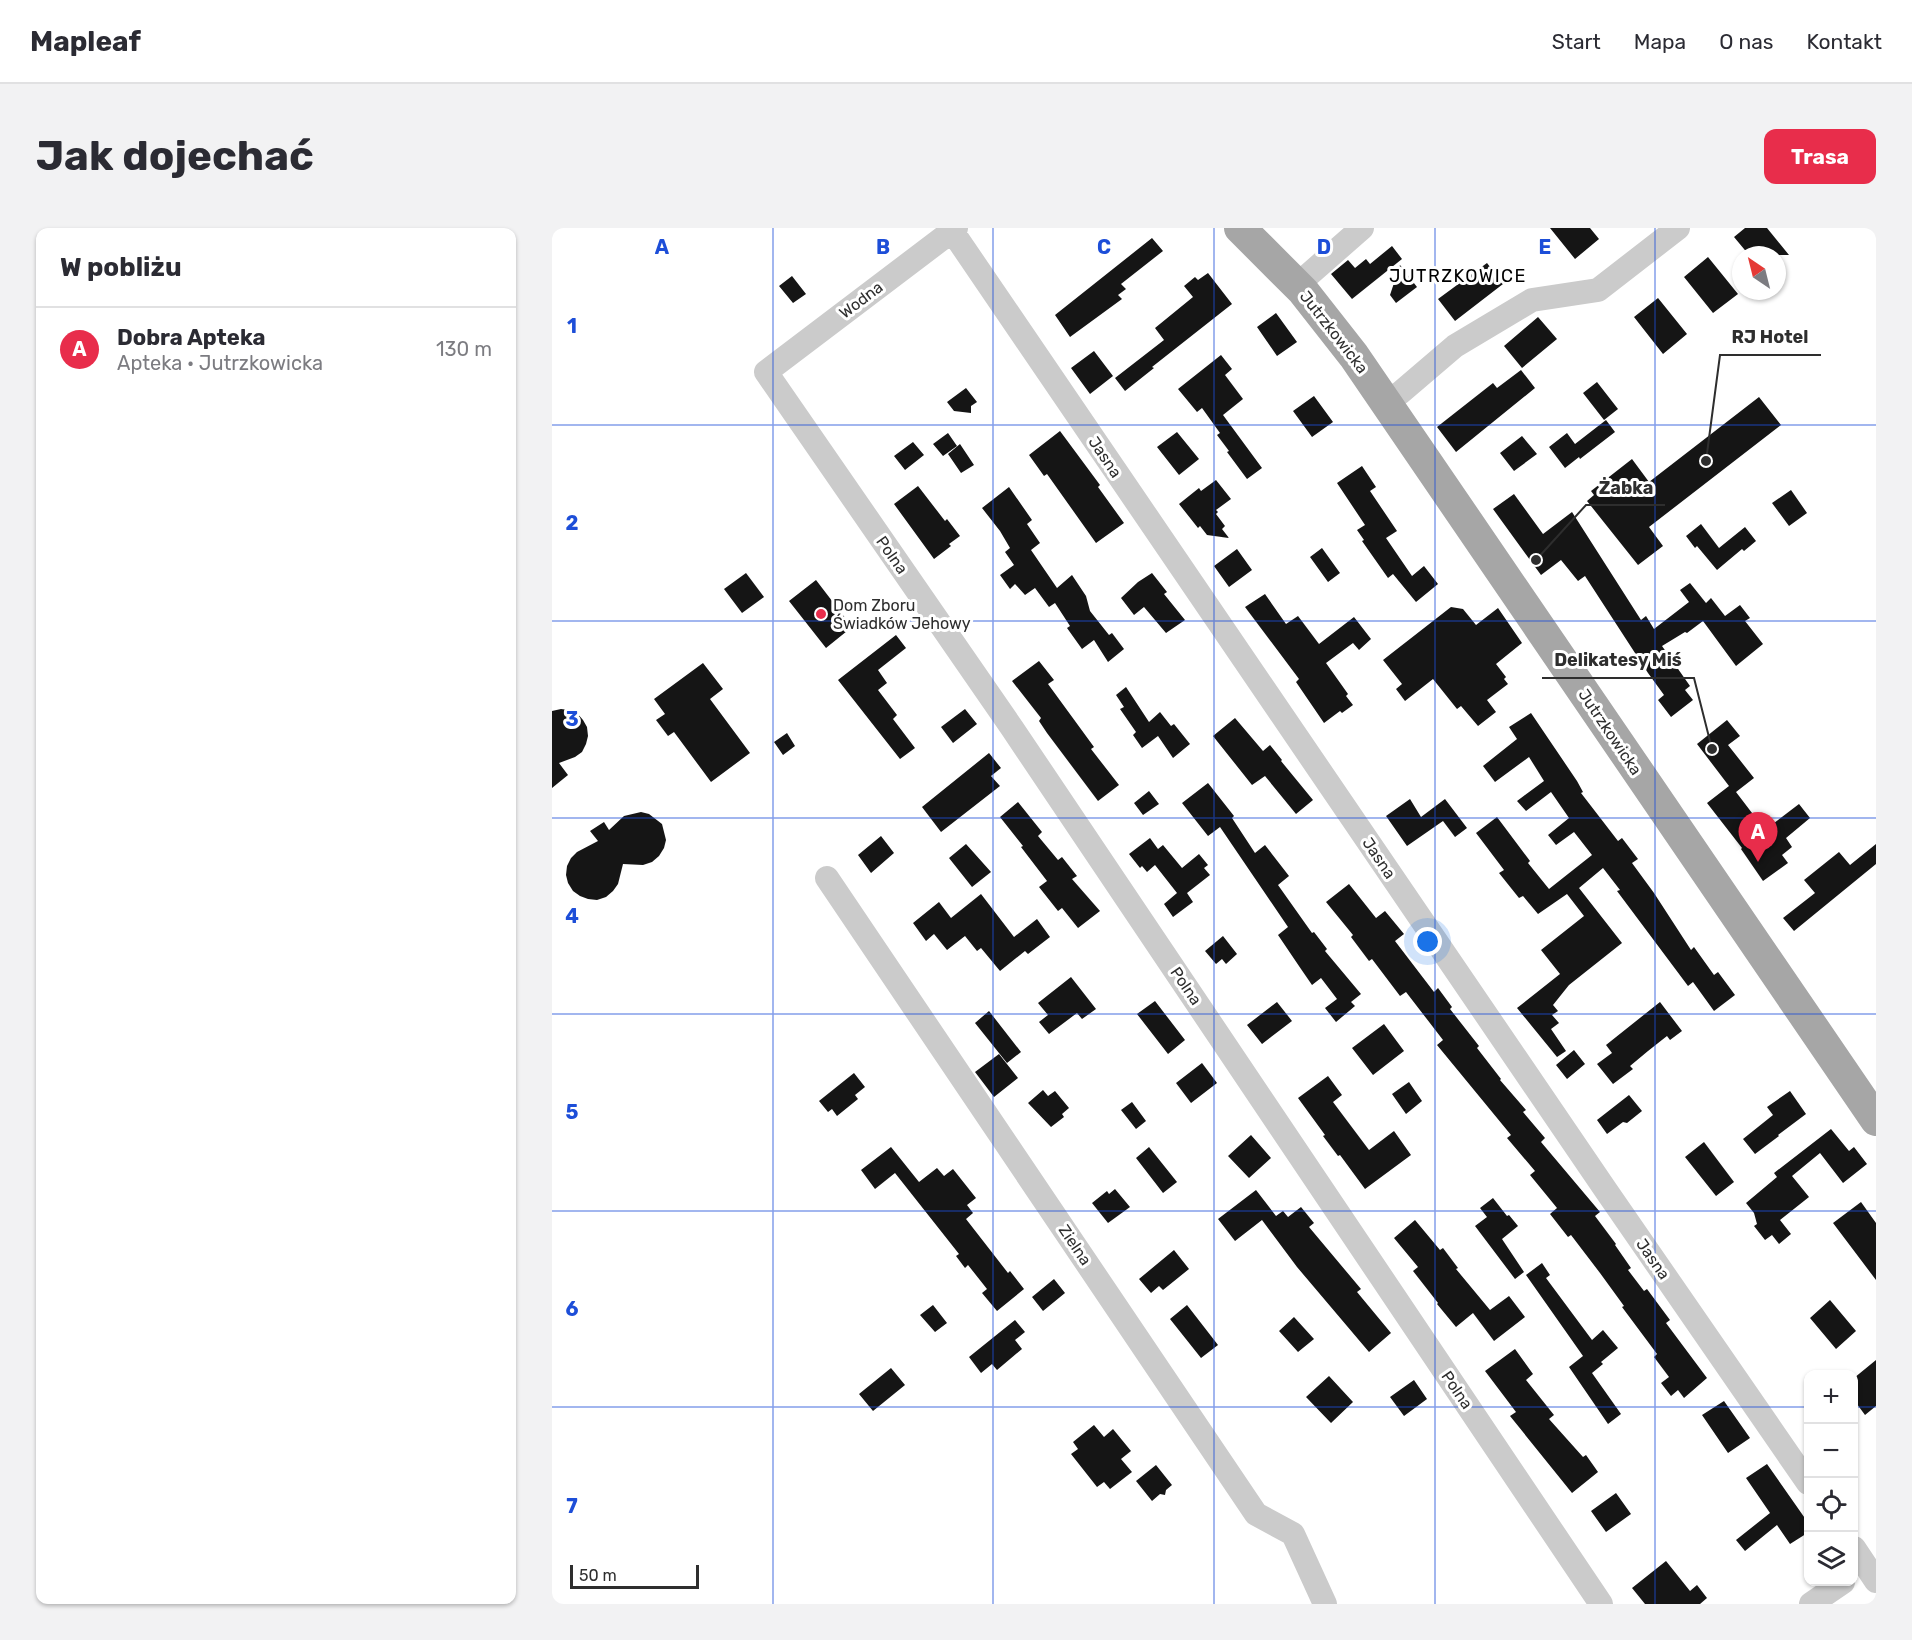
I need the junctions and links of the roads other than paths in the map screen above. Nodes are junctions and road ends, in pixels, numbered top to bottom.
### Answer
1 (1362, 228) edge
2 (1678, 228) edge
3 (954, 230) edge
4 (1240, 231) edge
5 (1297, 285) junction
6 (766, 372) joint
7 (1385, 401) junction
8 (827, 878) dead end
9 (1876, 1120) edge
10 (1806, 1478) edge
11 (1836, 1586) edge
12 (1325, 1604) edge
13 (1601, 1604) edge
14 (1811, 1604) edge

1 - 5 street
2 - 7 street
3 - 6 street, Wodna
3 - 10 street, Jasna
4 - 5 main road, Jutrzkowicka
5 - 7 main road, Jutrzkowicka
6 - 13 street, Polna
7 - 9 main road, Jutrzkowicka
8 - 12 street, Zielna
11 - 14 street

